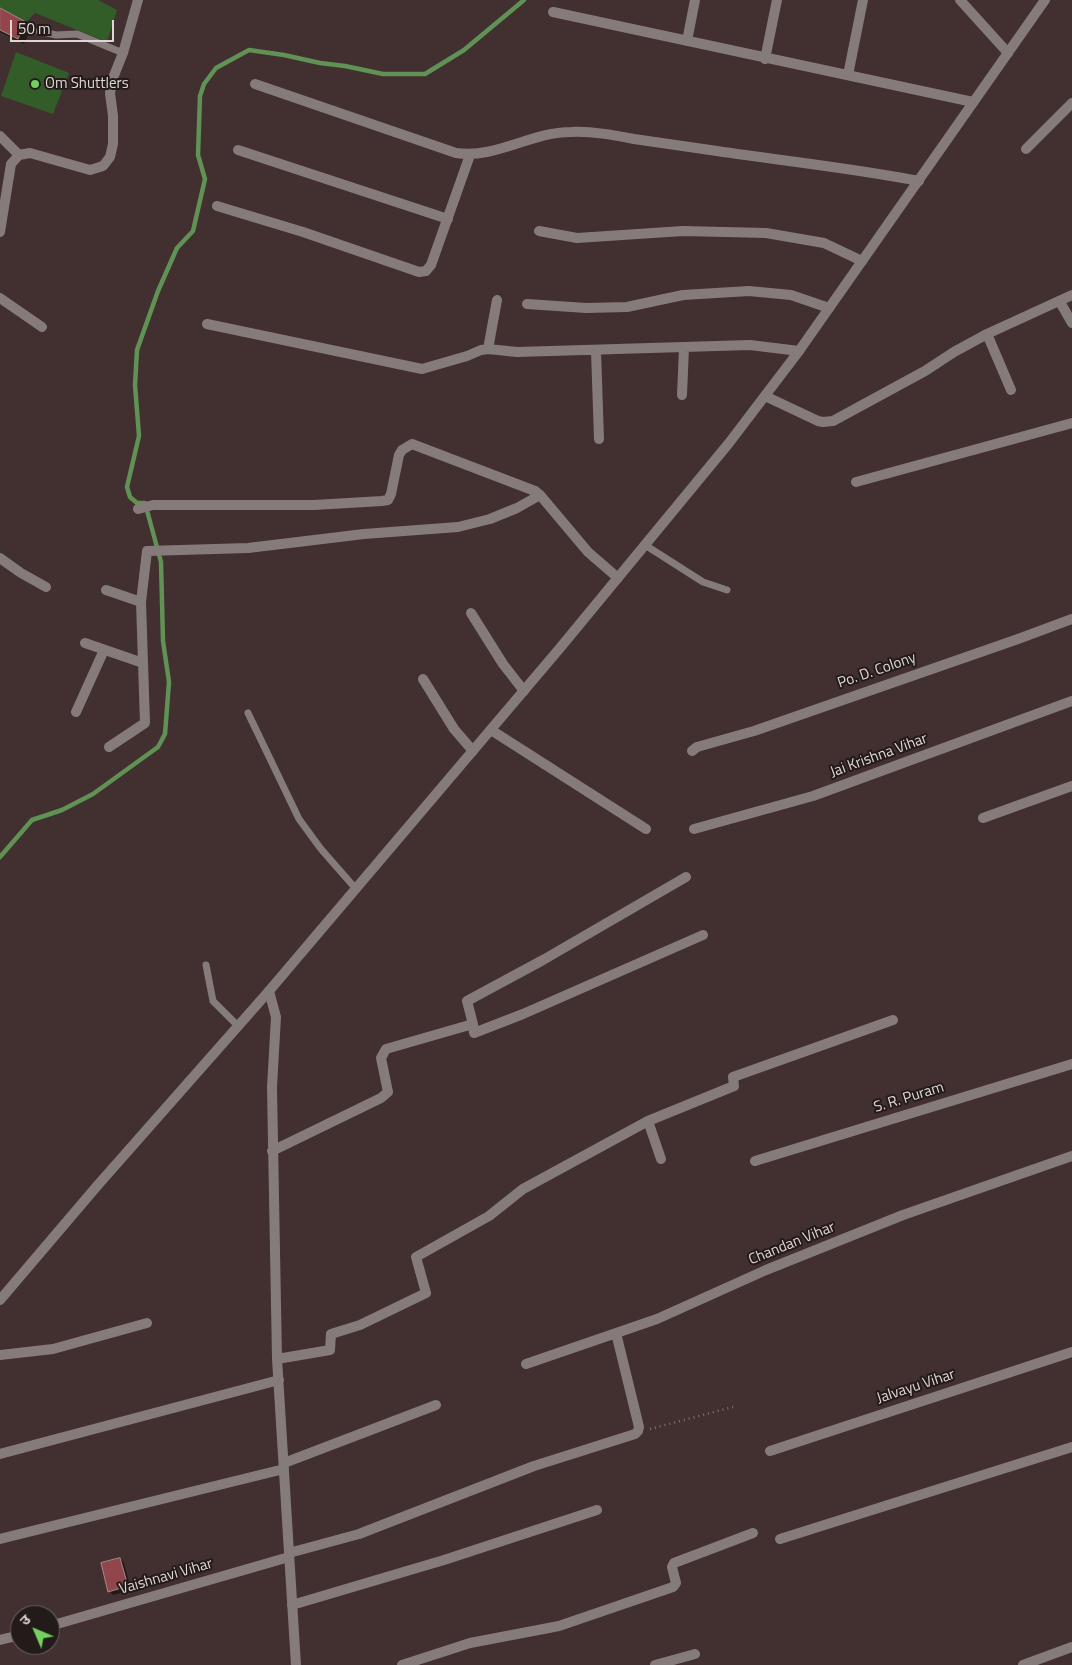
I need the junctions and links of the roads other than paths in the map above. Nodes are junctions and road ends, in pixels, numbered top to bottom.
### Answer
1 (138, 0) edge
2 (695, 0) edge
3 (776, 0) edge
4 (863, 0) edge
5 (960, 0) edge
6 (1045, 0) edge
7 (553, 12) dead end
8 (39, 31) dead end
9 (687, 41) junction
10 (123, 53) junction
11 (1008, 53) junction
12 (765, 59) junction
13 (848, 75) junction
14 (255, 84) dead end
15 (973, 102) junction
16 (1072, 103) edge
17 (0, 136) edge
18 (1026, 149) dead end
19 (238, 150) dead end
20 (19, 155) junction
21 (470, 155) junction
22 (919, 180) junction
23 (217, 206) dead end
24 (448, 219) junction
25 (539, 231) dead end
26 (0, 232) edge
27 (862, 261) junction
28 (1072, 295) edge
29 (0, 298) edge
30 (497, 300) dead end
31 (1060, 302) junction
32 (527, 304) dead end
33 (829, 308) junction
34 (1072, 323) edge
35 (207, 324) dead end
36 (42, 327) dead end
37 (987, 334) junction
38 (684, 348) junction
39 (488, 349) junction
40 (596, 351) junction
41 (799, 351) junction
42 (1011, 390) dead end
43 (682, 395) dead end
44 (765, 396) junction
45 (1072, 424) edge
46 (599, 439) dead end
47 (856, 482) dead end
48 (540, 495) junction
49 (138, 509) dead end
50 (645, 545) junction
51 (0, 558) edge
52 (618, 578) junction
53 (46, 586) dead end
54 (106, 590) dead end
55 (726, 590) dead end
56 (141, 602) junction
57 (471, 613) dead end
58 (1072, 618) edge
59 (84, 643) dead end
60 (104, 650) junction
61 (143, 663) junction
62 (423, 679) dead end
63 (524, 691) junction
64 (1072, 701) edge
65 (76, 712) dead end
66 (248, 714) dead end
67 (491, 730) junction
68 (109, 747) dead end
69 (472, 751) junction
70 (692, 751) dead end
71 (1072, 786) edge
72 (983, 818) dead end
73 (646, 829) dead end
74 (694, 829) dead end
75 (686, 876) dead end
76 (356, 889) junction
77 (702, 935) dead end
78 (206, 965) dead end
79 (270, 991) junction
80 (892, 1020) dead end
81 (473, 1024) junction
82 (238, 1026) junction
83 (1072, 1064) edge
84 (648, 1121) junction
85 (272, 1151) junction
86 (1072, 1156) edge
87 (661, 1159) dead end
88 (755, 1161) dead end
89 (0, 1300) edge
90 (147, 1323) dead end
91 (616, 1334) junction
92 (1072, 1352) edge
93 (0, 1355) edge
94 (277, 1359) junction
95 (526, 1364) dead end
96 (279, 1380) junction
97 (436, 1405) dead end
98 (1072, 1447) edge
99 (770, 1451) dead end
100 (0, 1454) edge
101 (284, 1466) junction
102 (597, 1510) dead end
103 (753, 1533) dead end
104 (780, 1539) dead end
105 (0, 1540) edge
106 (289, 1555) junction
107 (292, 1605) junction
108 (60, 1623) edge
109 (1072, 1647) edge
110 (695, 1654) dead end
111 (296, 1665) edge
112 (402, 1665) edge
113 (655, 1665) edge
114 (1023, 1665) edge

1 - 10 street
2 - 9 street
3 - 12 street
4 - 13 street
5 - 11 street
6 - 11 street
7 - 9 street
8 - 10 lane
9 - 12 street
10 - 20 street
11 - 15 street
12 - 13 street
13 - 15 street
14 - 21 street
15 - 22 street
16 - 18 street
17 - 20 street
19 - 24 street
20 - 26 street
21 - 22 street
21 - 24 street
22 - 27 street
23 - 24 street
25 - 27 street
27 - 33 street
28 - 31 street
29 - 36 street
30 - 39 street
31 - 34 street
31 - 37 street
32 - 33 street
33 - 41 street
35 - 39 street
37 - 42 street
37 - 44 street
38 - 40 street
38 - 41 street
38 - 43 street
39 - 40 street
40 - 46 street
41 - 44 street
44 - 50 street
45 - 47 street
48 - 49 street
48 - 52 street
48 - 56 street
50 - 52 street
50 - 55 lane
51 - 53 street
52 - 63 street
54 - 56 street
56 - 61 street
57 - 63 street
58 - 70 street, Po. D. Colony
59 - 60 street
60 - 61 street
60 - 65 street
61 - 68 street
62 - 69 street
63 - 67 street
64 - 74 street, Jai Krishna Vihar
66 - 76 lane
67 - 69 street
67 - 73 street
69 - 76 street
71 - 72 street
75 - 81 street
76 - 79 street
77 - 81 street
78 - 82 lane
79 - 82 street
79 - 85 street
80 - 84 street
81 - 85 street
82 - 89 street
83 - 88 street, S. R. Puram
84 - 87 street
84 - 94 street
85 - 94 street
86 - 91 street, Chandan Vihar
90 - 93 street
91 - 95 street, Chandan Vihar
91 - 106 street, Vaishnavi Vihar
92 - 99 street, Jalvayu Vihar
94 - 96 street
96 - 100 street
96 - 101 street
97 - 101 street
98 - 104 street
101 - 105 street
101 - 106 street
102 - 107 street
103 - 112 street
106 - 107 street
106 - 108 street, Vaishnavi Vihar
107 - 111 street
109 - 114 street
110 - 113 street

